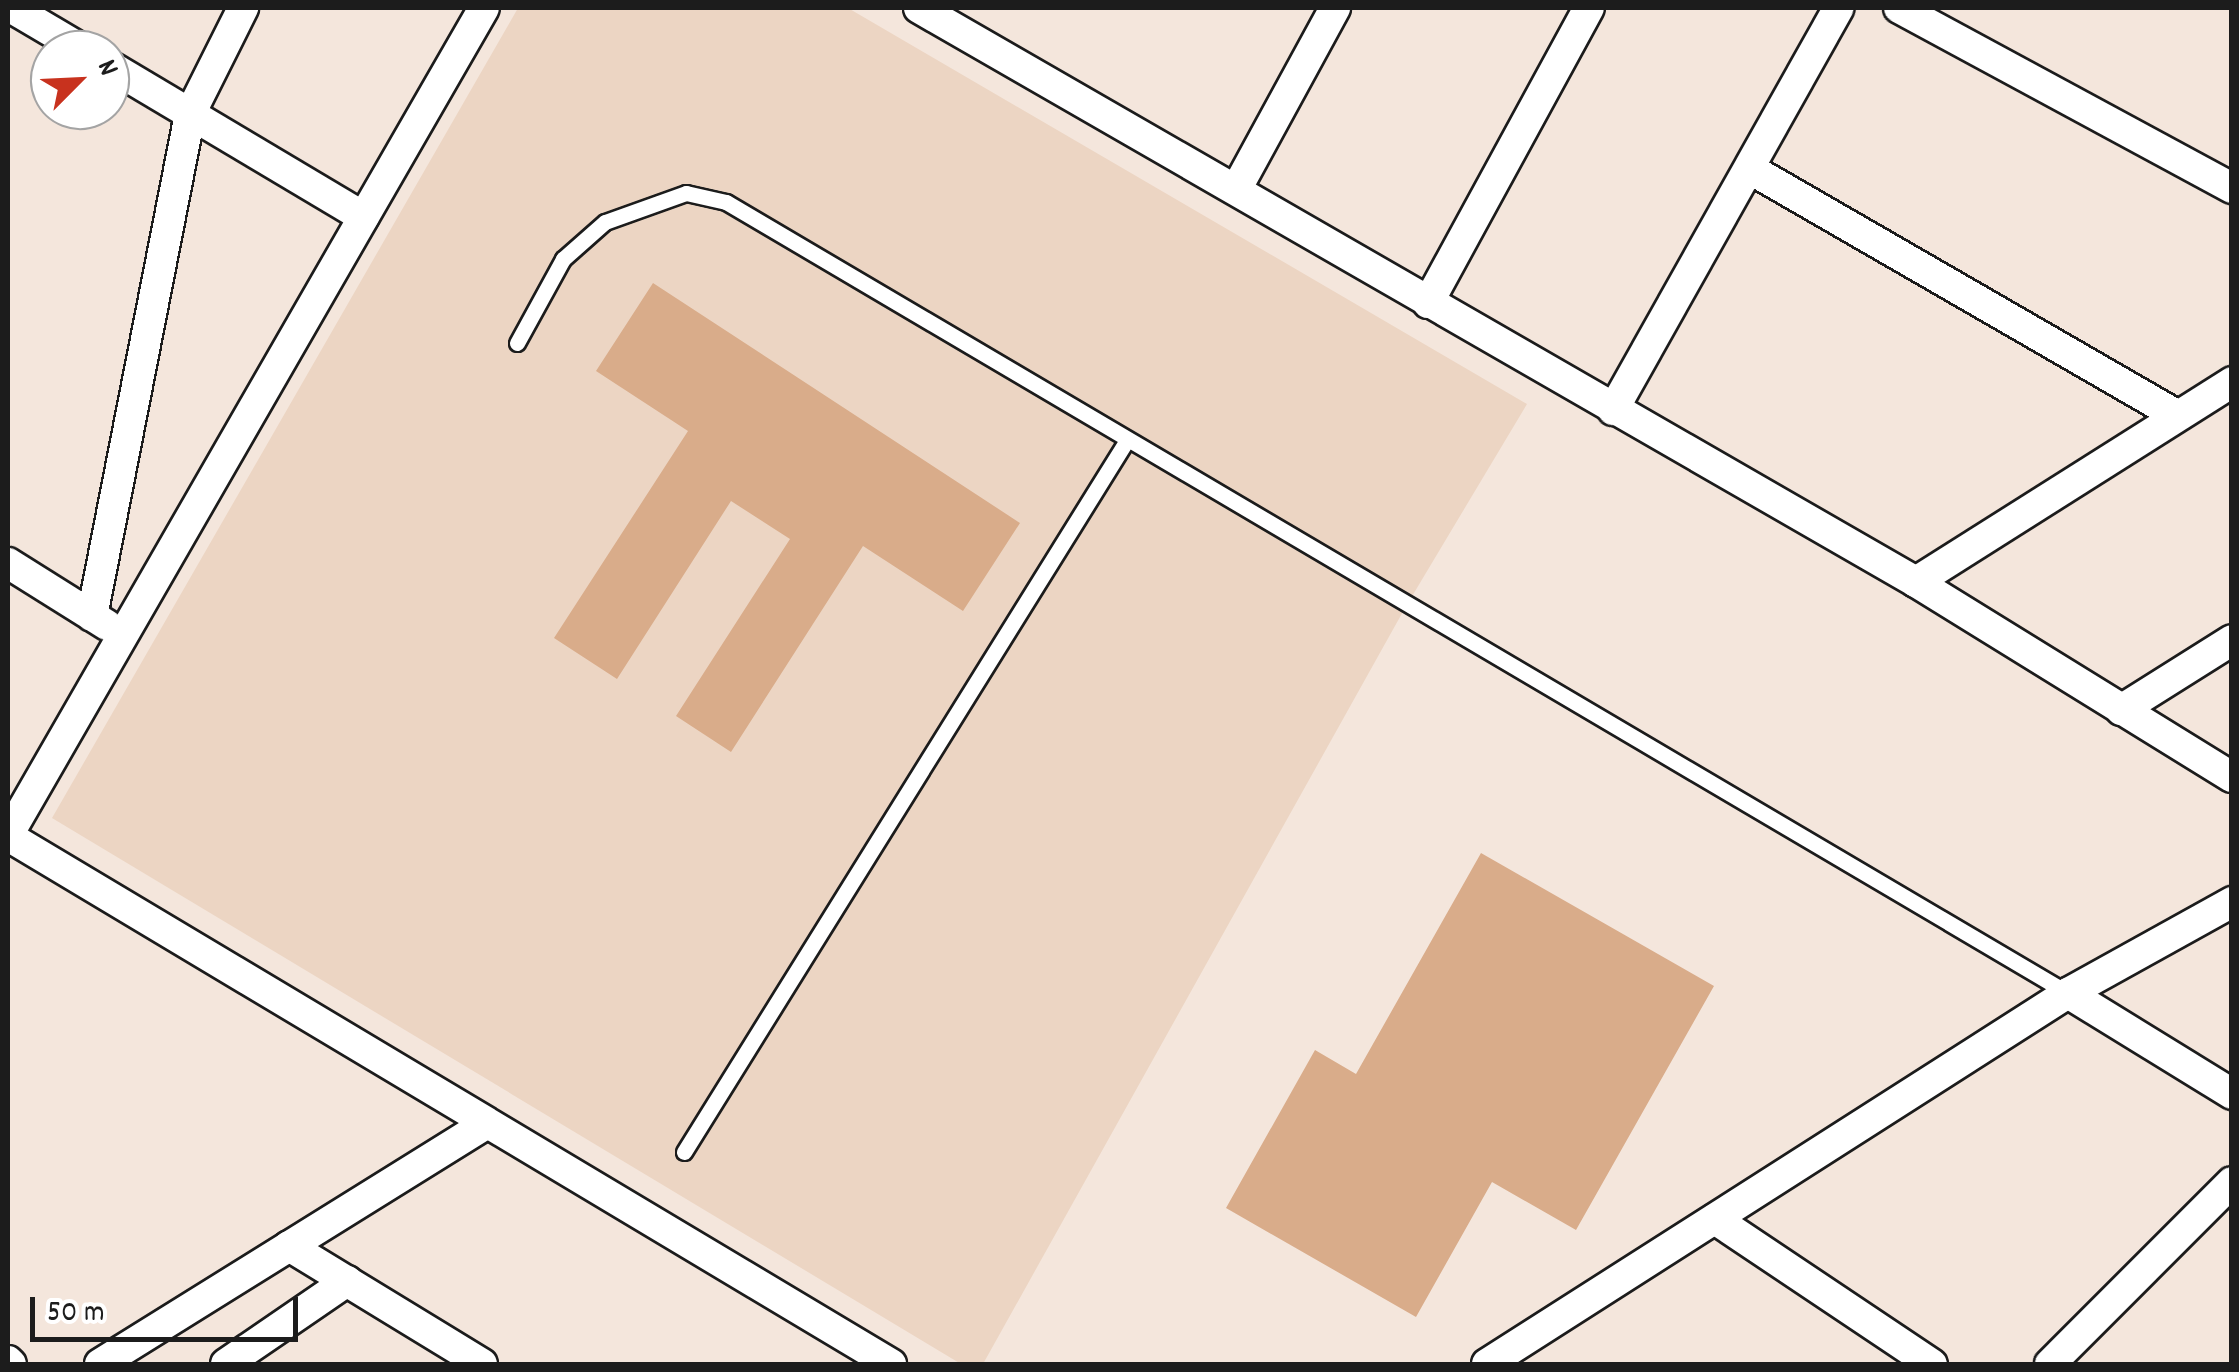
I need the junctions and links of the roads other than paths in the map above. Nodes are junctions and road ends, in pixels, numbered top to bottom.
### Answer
1 (12, 8) edge
2 (243, 8) edge
3 (484, 8) edge
4 (919, 8) edge
5 (1335, 8) edge
6 (1589, 8) edge
7 (1839, 8) edge
8 (1899, 8) edge
9 (49, 30) edge
10 (130, 78) edge
11 (190, 114) junction
12 (1752, 170) junction
13 (1238, 186) junction
14 (2232, 188) edge
15 (364, 217) junction
16 (1428, 303) junction
17 (518, 343) dead end
18 (2232, 382) edge
19 (1613, 410) junction
20 (2176, 415) junction
21 (1127, 440) junction
22 (8, 563) edge
23 (1916, 582) junction
24 (92, 616) junction
25 (122, 635) junction
26 (2232, 640) edge
27 (2121, 710) junction
28 (2232, 778) edge
29 (8, 836) edge
30 (2232, 902) edge
31 (2068, 993) junction
32 (2232, 1094) edge
33 (484, 1124) junction
34 (684, 1152) dead end
35 (2232, 1182) edge
36 (1715, 1219) junction
37 (289, 1246) junction
38 (346, 1281) junction
39 (1511, 1360) edge
40 (100, 1364) edge
41 (226, 1364) edge
42 (482, 1364) edge
43 (891, 1364) edge
44 (1932, 1364) edge
45 (2050, 1364) edge

1 - 9 street
2 - 11 street
3 - 15 street
4 - 13 street
5 - 13 street
6 - 16 street
7 - 12 street
8 - 14 street
10 - 11 street
11 - 15 street
11 - 24 street
12 - 19 street
12 - 20 street
13 - 16 street
15 - 25 street
16 - 19 street
17 - 21 lane
18 - 20 street
19 - 23 street
20 - 23 street
21 - 31 lane
21 - 34 lane
22 - 24 street
23 - 27 street
24 - 25 street
25 - 29 street
26 - 27 street
27 - 28 street
29 - 33 street
30 - 31 street
31 - 32 street
31 - 36 street
33 - 37 street
33 - 43 street
35 - 45 street
36 - 39 street
36 - 44 street
37 - 38 street
37 - 40 street
38 - 41 street
38 - 42 street

